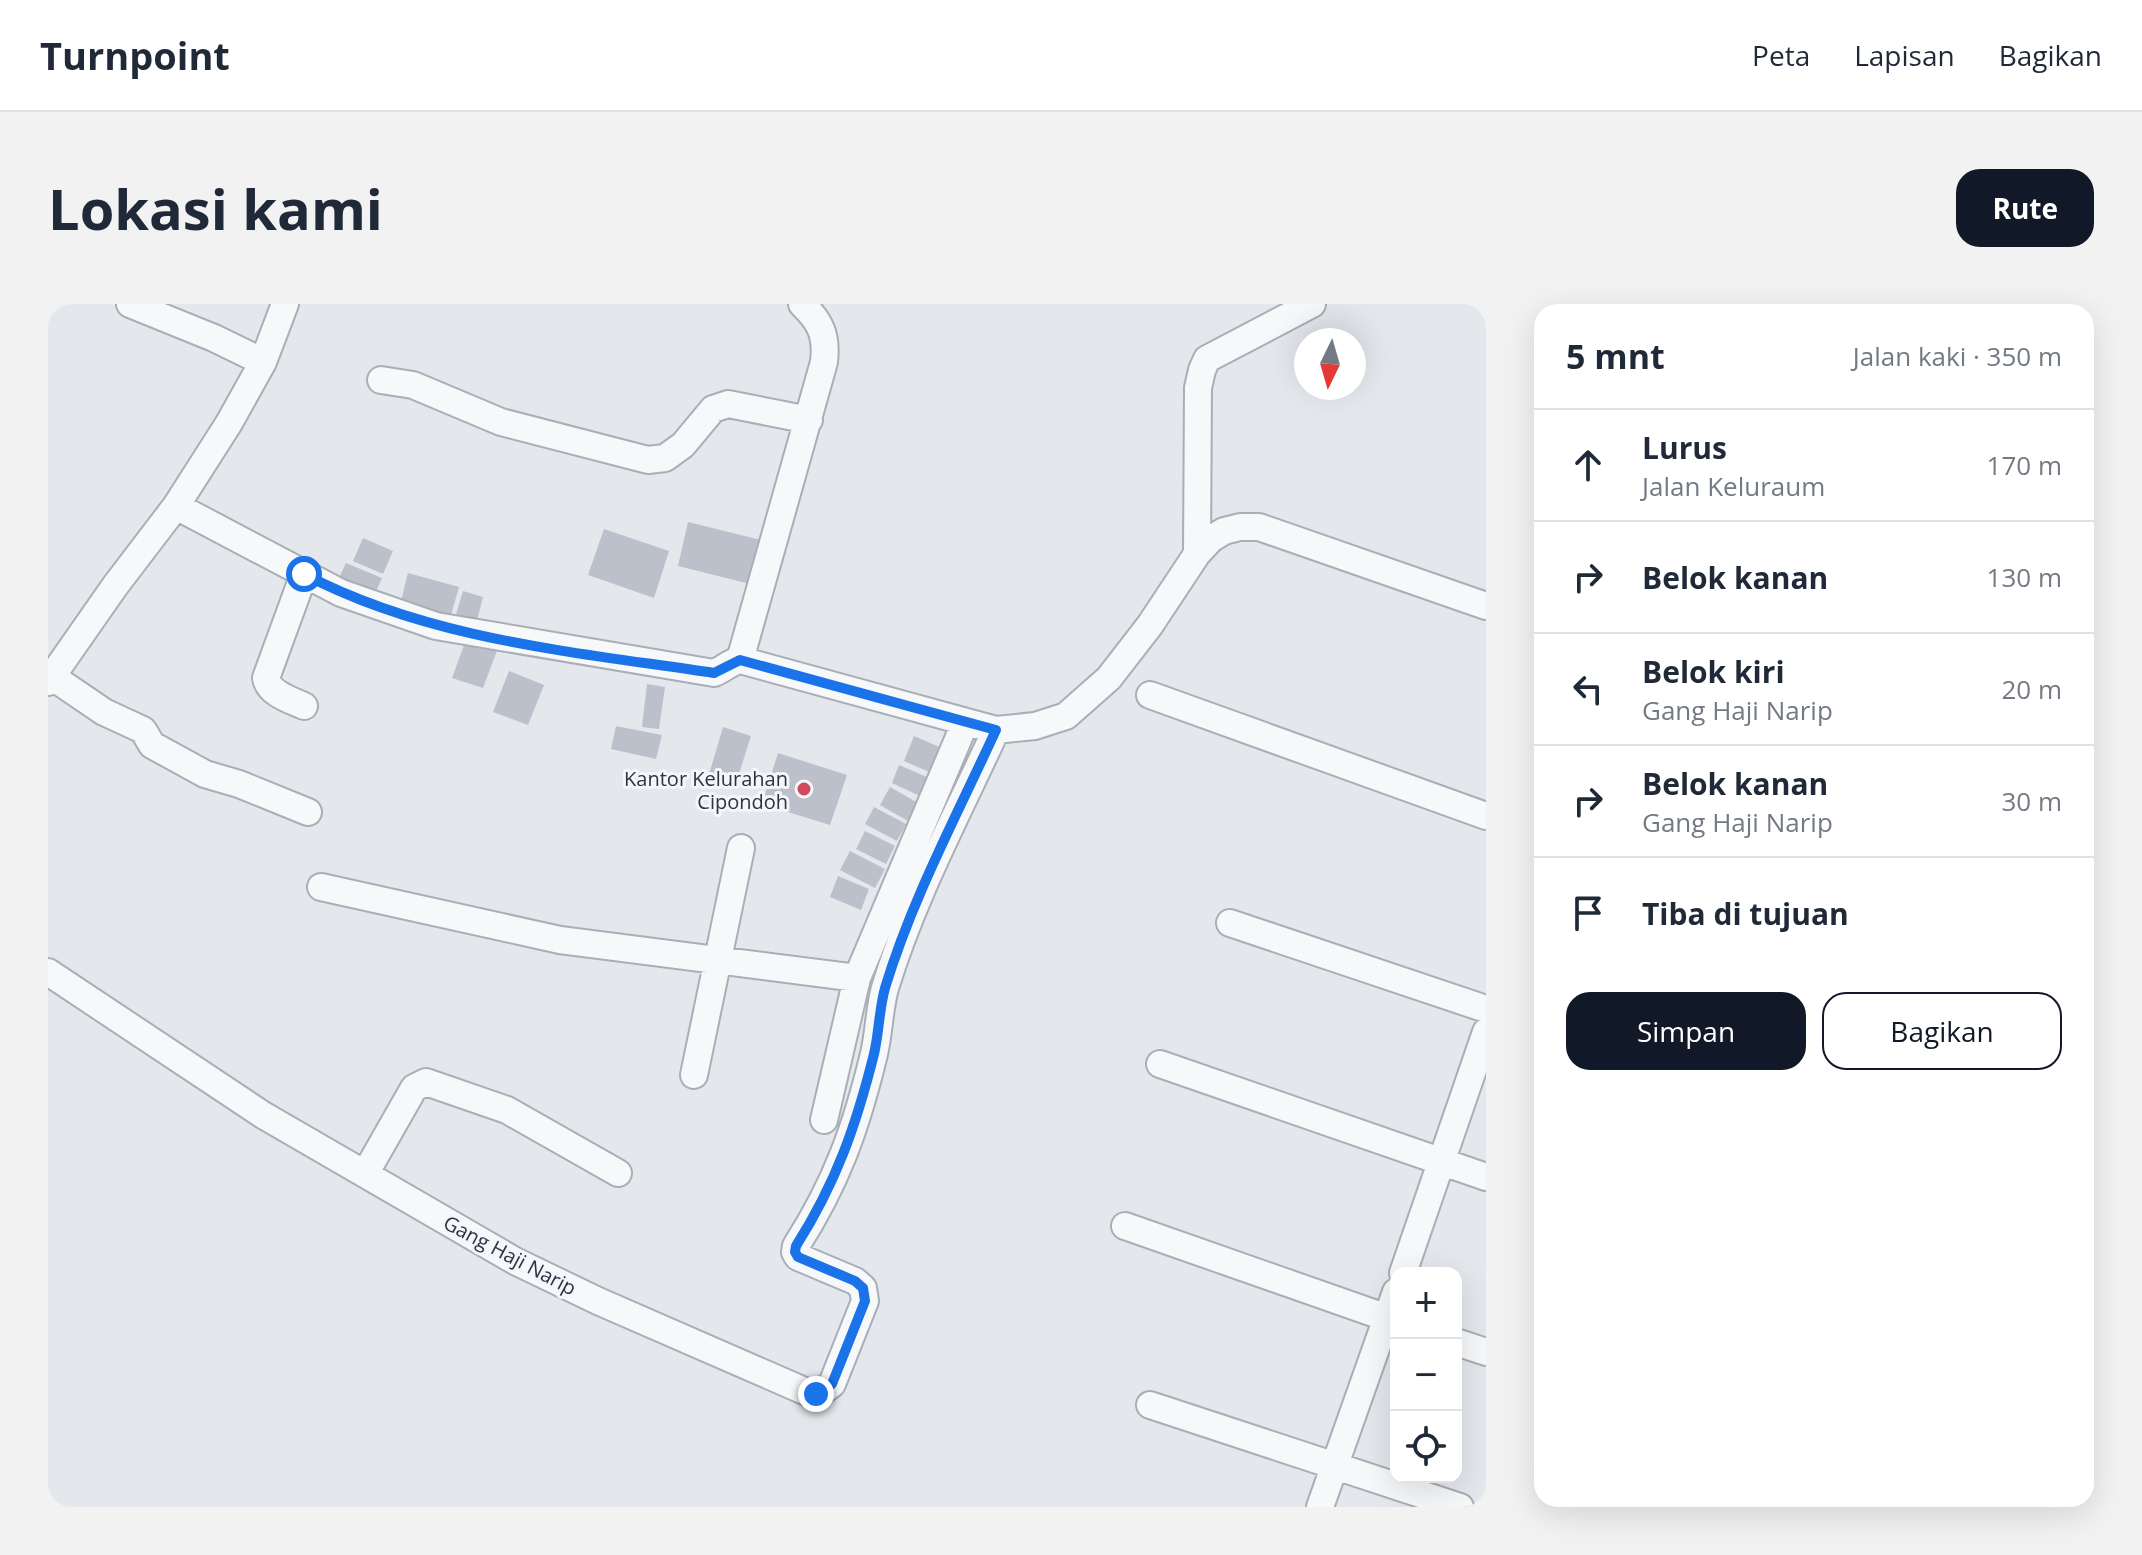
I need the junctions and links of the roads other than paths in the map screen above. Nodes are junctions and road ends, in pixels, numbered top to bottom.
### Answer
1 (130, 304) edge
2 (285, 304) edge
3 (802, 304) edge
4 (1312, 304) edge
5 (263, 362) junction
6 (381, 380) dead end
7 (809, 420) junction
8 (176, 506) junction
9 (1197, 554) junction
10 (304, 574) junction
11 (1486, 606) edge
12 (740, 660) junction
13 (50, 679) edge
14 (1150, 695) dead end
15 (304, 706) dead end
16 (965, 723) junction
17 (996, 730) junction
18 (308, 812) dead end
19 (1486, 816) edge
20 (741, 848) dead end
21 (321, 887) dead end
22 (1230, 923) dead end
23 (717, 959) junction
24 (48, 972) edge
25 (857, 978) junction
26 (1486, 1009) edge
27 (1486, 1032) edge
28 (1160, 1064) dead end
29 (694, 1075) dead end
30 (824, 1120) dead end
31 (1442, 1162) junction
32 (618, 1173) dead end
33 (365, 1174) junction
34 (1486, 1177) edge
35 (1125, 1226) dead end
36 (1405, 1267) edge
37 (1390, 1320) edge
38 (1390, 1322) edge
39 (1462, 1344) edge
40 (1486, 1352) edge
41 (1150, 1405) dead end
42 (1333, 1465) junction
43 (1320, 1507) edge
44 (1460, 1507) edge

1 - 5 street
2 - 5 street
3 - 7 street
4 - 9 street
5 - 8 street
6 - 7 street
7 - 12 street
8 - 10 street
8 - 13 street
9 - 11 street
9 - 17 street
10 - 12 street
10 - 15 street
12 - 16 street
13 - 18 street
14 - 19 street
16 - 17 street
16 - 25 street
17 - 33 street, Gang Haji Narip
20 - 23 street
21 - 23 street
22 - 26 street
23 - 25 street
23 - 29 street
24 - 33 street, Gang Haji Narip
25 - 30 street
27 - 31 street
28 - 31 street
31 - 34 street
31 - 36 street
32 - 33 street
35 - 37 street
38 - 42 street
39 - 40 street
41 - 42 street
42 - 43 street
42 - 44 street

